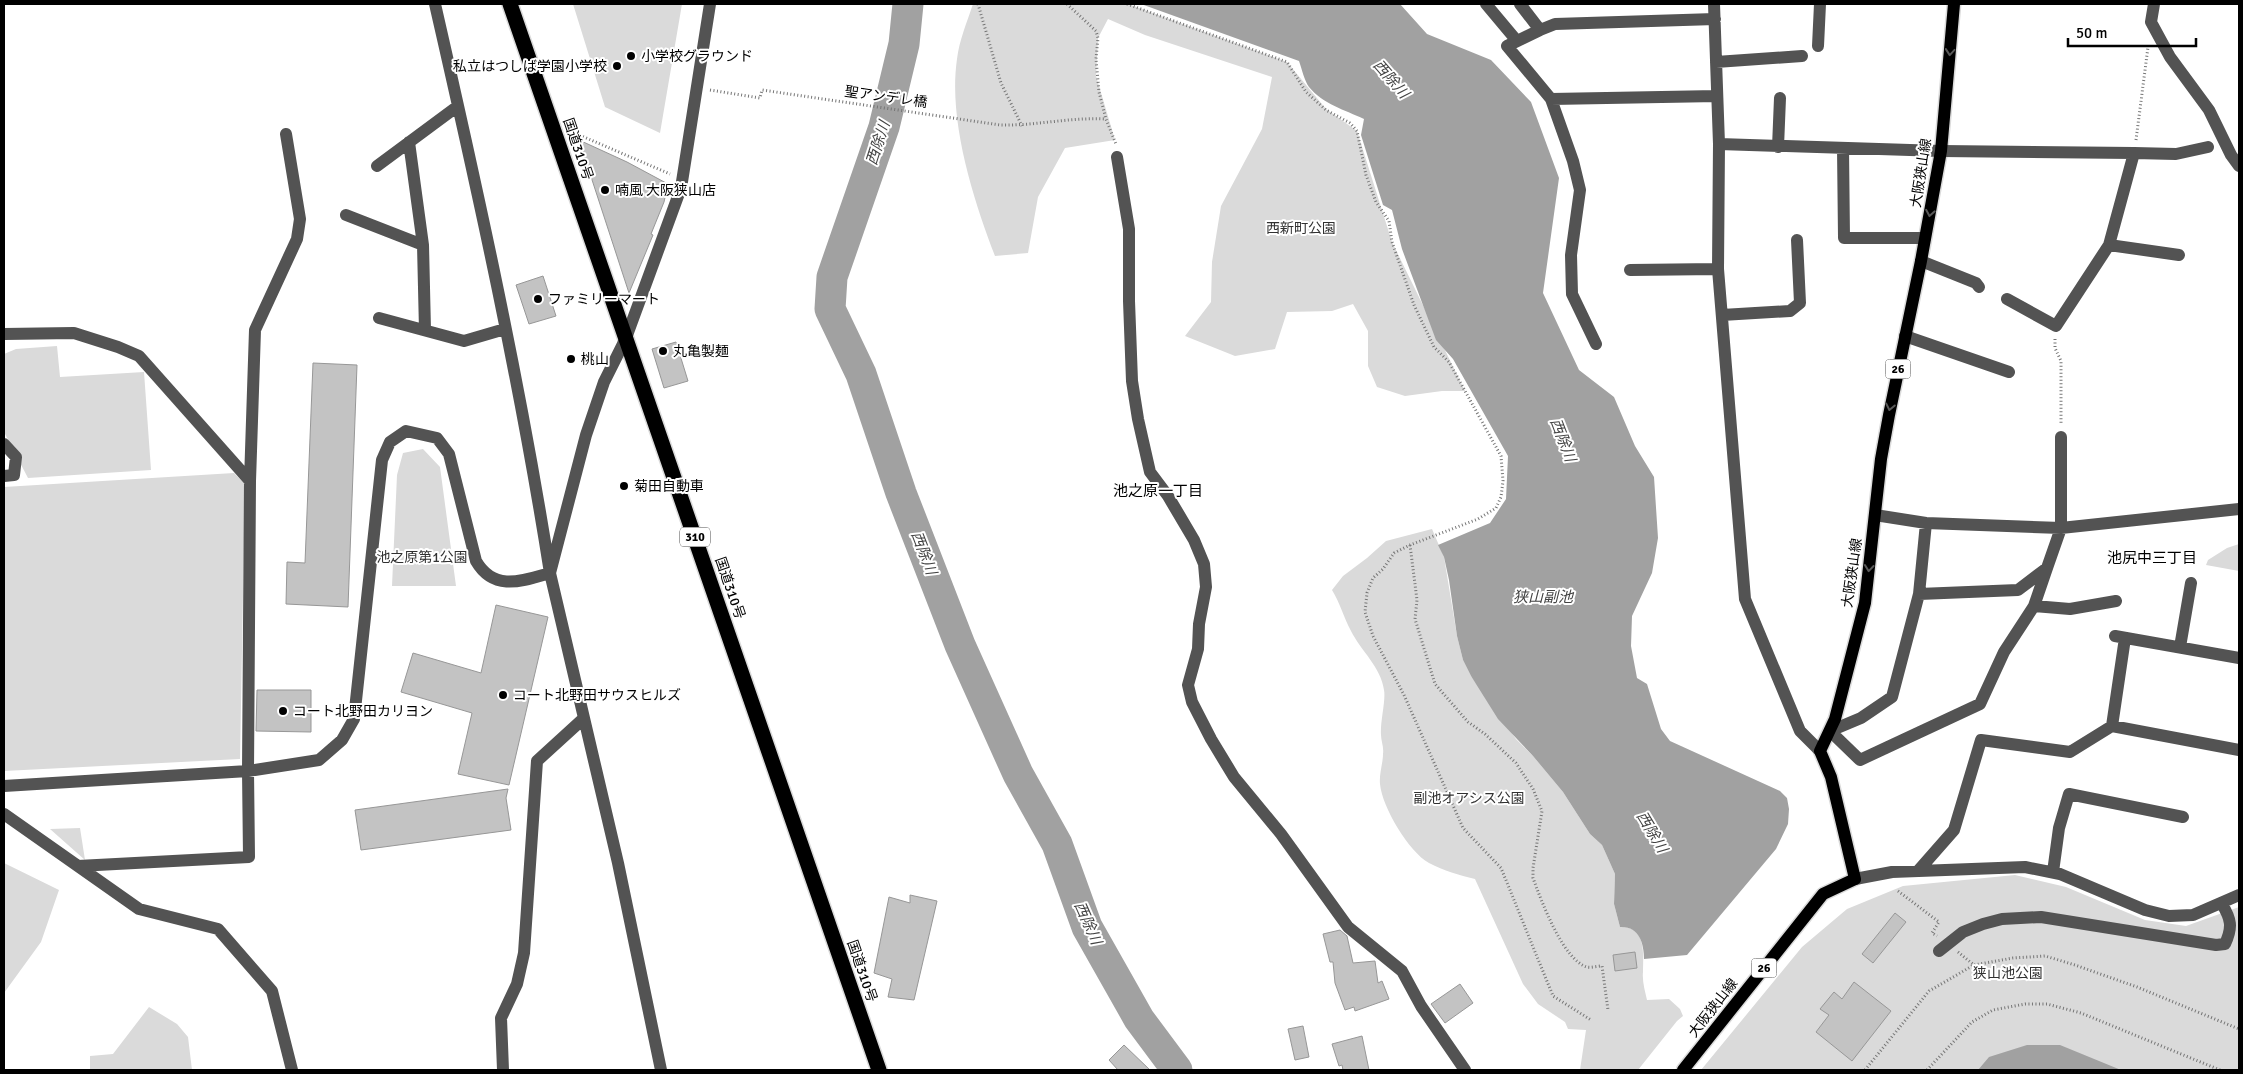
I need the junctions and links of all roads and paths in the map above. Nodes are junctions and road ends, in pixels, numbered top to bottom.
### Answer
1 (435, 4) edge
2 (510, 4) edge
3 (710, 4) edge
4 (978, 4) edge
5 (1067, 4) edge
6 (1126, 4) edge
7 (1486, 4) edge
8 (1520, 4) edge
9 (1714, 4) edge
10 (1820, 4) edge
11 (1954, 4) edge
12 (2154, 4) edge
13 (1715, 19) junction
14 (2151, 22) junction
15 (1540, 30) junction
16 (1518, 41) junction
17 (1818, 46) dead end
18 (1802, 56) dead end
19 (1716, 62) junction
20 (697, 88) junction
21 (1717, 96) junction
22 (1780, 98) dead end
23 (1551, 99) junction
24 (458, 106) junction
25 (1106, 119) junction
26 (552, 124) junction
27 (1022, 126) junction
28 (286, 134) dead end
29 (409, 142) junction
30 (1719, 144) junction
31 (1778, 147) junction
32 (2208, 147) dead end
33 (1843, 148) junction
34 (1941, 151) junction
35 (2134, 153) junction
36 (1117, 157) joint
37 (377, 166) dead end
38 (2239, 166) edge
39 (682, 180) junction
40 (346, 214) dead end
41 (1925, 238) junction
42 (1797, 240) dead end
43 (423, 245) junction
44 (2109, 245) junction
45 (2178, 255) dead end
46 (1921, 261) junction
47 (1718, 269) junction
48 (1630, 270) dead end
49 (1979, 287) dead end
50 (2007, 299) dead end
51 (1722, 315) junction
52 (379, 318) dead end
53 (2056, 326) junction
54 (505, 329) junction
55 (425, 330) junction
56 (4, 334) edge
57 (1905, 336) junction
58 (626, 338) junction
59 (1596, 344) dead end
60 (2009, 372) dead end
61 (2061, 438) joint
62 (4, 444) edge
63 (4, 476) edge
64 (250, 481) junction
65 (2239, 509) edge
66 (1875, 516) junction
67 (1926, 524) junction
68 (2061, 528) junction
69 (1410, 545) junction
70 (2047, 568) junction
71 (550, 573) junction
72 (2191, 583) dead end
73 (1919, 594) junction
74 (2116, 601) dead end
75 (2034, 606) junction
76 (2180, 648) junction
77 (2239, 658) edge
78 (583, 719) junction
79 (2112, 726) junction
80 (1830, 731) junction
81 (2239, 750) edge
82 (1820, 751) junction
83 (248, 770) junction
84 (4, 786) edge
85 (4, 814) edge
86 (2183, 817) dead end
87 (78, 866) junction
88 (1918, 871) junction
89 (2052, 872) junction
90 (1855, 879) junction
91 (1898, 891) dead end
92 (2239, 895) edge
93 (2222, 904) junction
94 (1939, 922) dead end
95 (1939, 951) dead end
96 (1608, 1010) dead end
97 (1591, 1020) dead end
98 (2239, 1029) edge
99 (292, 1070) edge
100 (502, 1070) edge
101 (661, 1070) edge
102 (879, 1070) edge
103 (1465, 1070) edge
104 (1683, 1070) edge
105 (1865, 1070) edge
106 (1927, 1070) edge
107 (2220, 1070) edge

1 - 24 street
2 - 26 highway, 国道310号 / 310
3 - 20 street
4 - 27 path
5 - 25 path
6 - 69 path
7 - 16 street
8 - 15 street
9 - 13 street
10 - 17 street
11 -> 34 main road, 大阪狭山線 / 26
12 - 14 street
13 - 15 street
13 - 19 street
14 - 35 path
14 - 38 street
15 - 16 street
16 - 23 street
18 - 19 street
19 - 21 street
20 - 27 path, 聖アンデレ橋
20 - 39 street
21 - 23 street
21 - 30 street
22 - 31 street
23 - 59 street
24 - 29 street
24 - 54 street
25 - 27 path, 聖アンデレ橋
25 - 36 path
26 - 39 path
26 - 58 highway, 国道310号 / 310
28 - 64 street
29 - 37 street
29 - 43 street
30 - 31 street
30 - 47 street
31 - 33 street
32 - 35 street
33 - 34 street
33 - 41 street
34 - 35 street
34 -> 41 main road, 大阪狭山線 / 26
35 - 44 street
36 - 103 street
39 - 58 street
40 - 43 street
41 - 46 main road, 大阪狭山線 / 26
42 - 51 street
43 - 55 street
44 - 45 street
44 - 53 street
46 - 49 street
46 - 57 main road, 大阪狭山線 / 26
47 - 48 street
47 - 51 street
50 - 53 street
51 - 82 street
52 - 55 street
53 - 61 path
54 - 55 street
54 - 71 street
56 - 64 street
57 - 60 street
57 -> 66 main road, 大阪狭山線 / 26
58 - 71 street
58 - 102 highway, 国道310号 / 310
61 - 68 street
62 - 63 street
64 - 83 street
65 - 68 street
66 - 67 street
66 -> 80 main road, 大阪狭山線 / 26
67 - 68 street
67 - 73 street
68 - 70 street
69 - 96 path
69 - 97 path
70 - 73 street
70 - 75 street
71 - 78 street
71 - 83 street
72 - 76 street
73 - 80 street
74 - 75 street
75 - 80 street
76 - 77 street
76 - 79 street
78 - 100 street
78 - 101 street
79 - 81 street
79 - 88 street
80 - 82 main road, 大阪狭山線 / 26
82 - 90 main road
83 - 84 street
83 - 87 street
85 - 87 street
86 - 89 street
87 - 99 street
88 - 89 street
88 - 90 street
89 - 93 street
90 - 104 main road, 大阪狭山線 / 26
91 - 94 path
92 - 93 street
93 - 95 street
98 - 105 path
106 - 107 path

